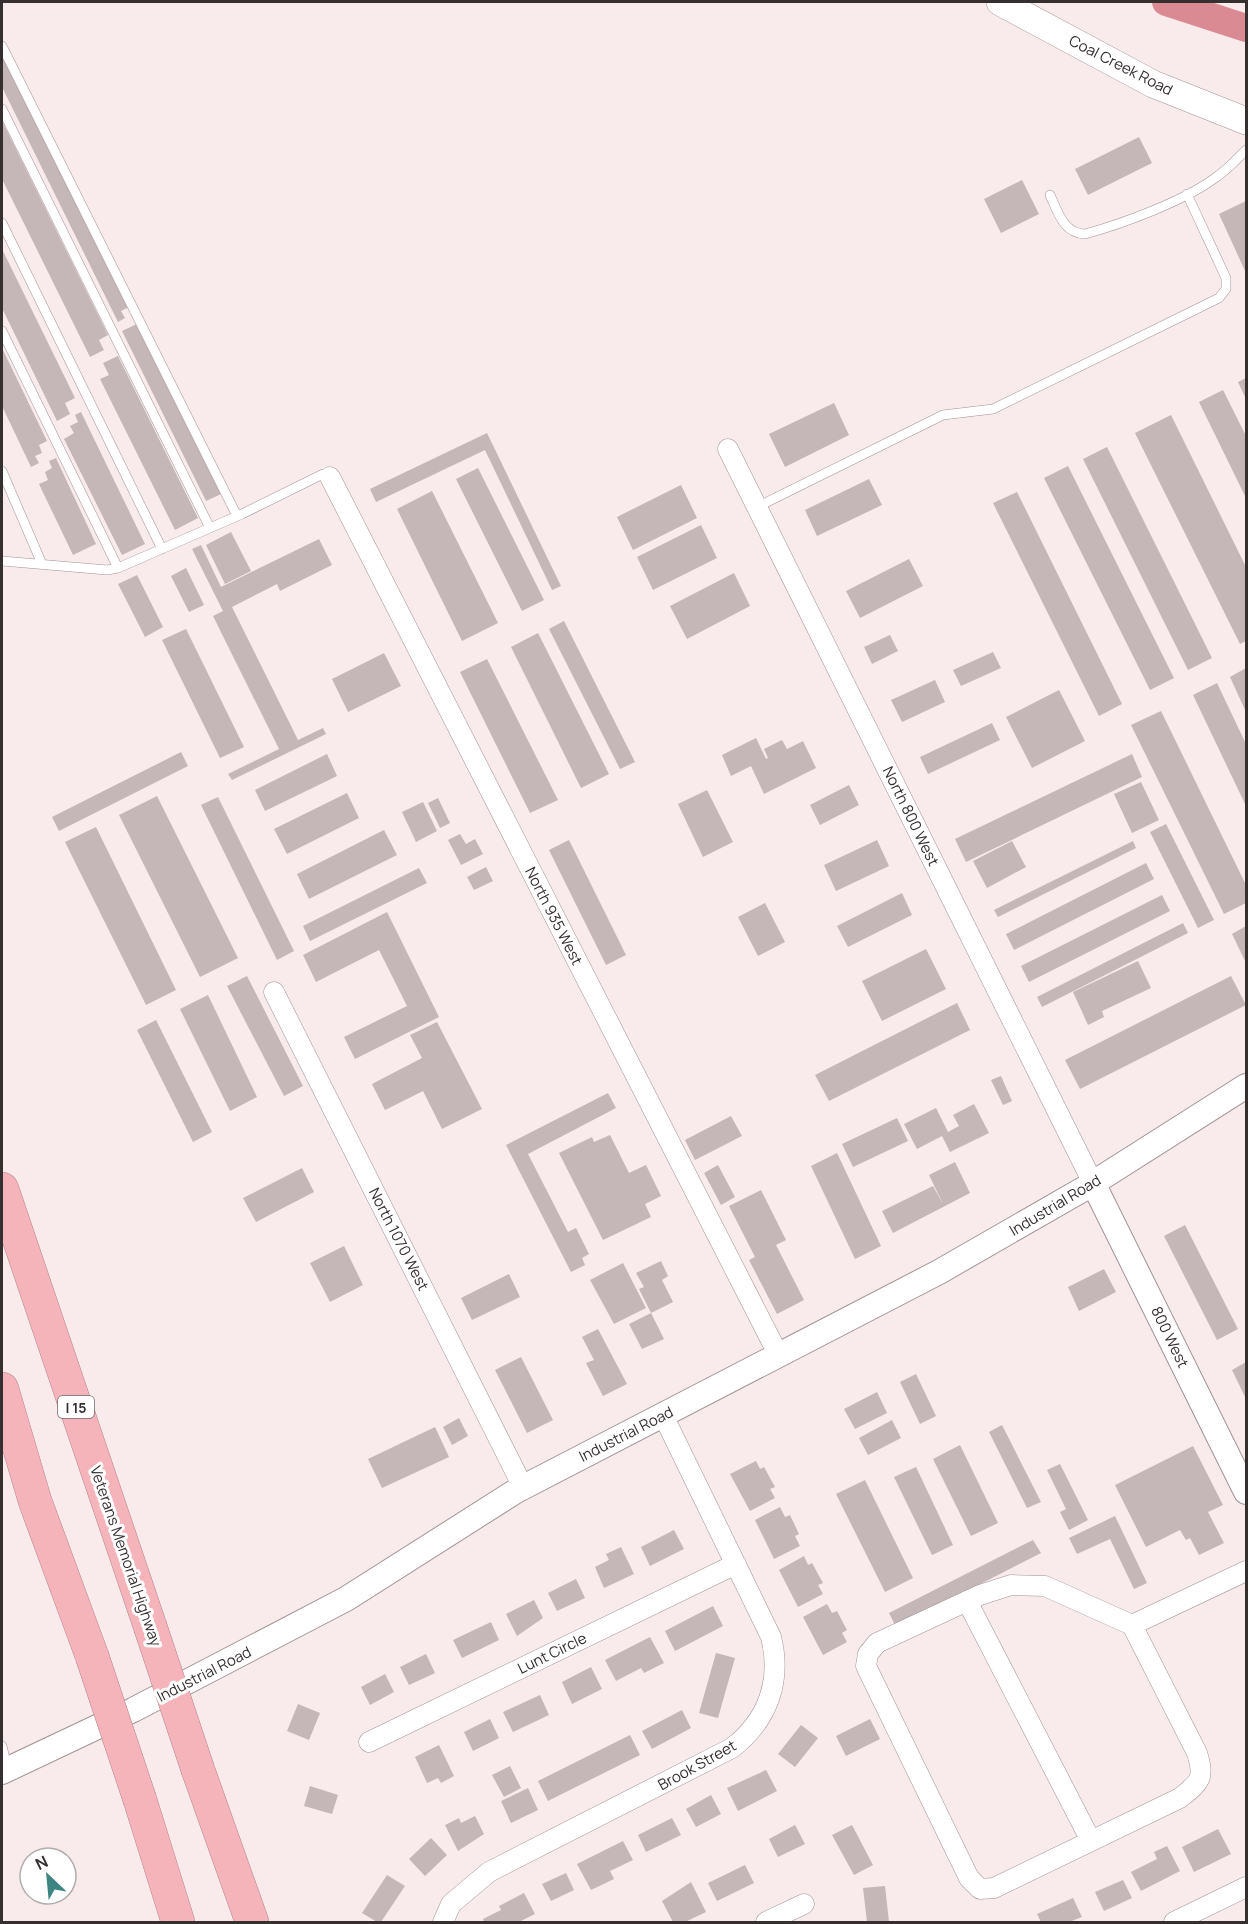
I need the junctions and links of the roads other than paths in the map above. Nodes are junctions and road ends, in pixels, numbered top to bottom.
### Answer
1 (1000, 2) edge
2 (2, 46) edge
3 (2, 109) edge
4 (1246, 121) edge
5 (1246, 150) edge
6 (1187, 194) junction
7 (1050, 195) dead end
8 (2, 223) edge
9 (2, 331) edge
10 (728, 449) dead end
11 (2, 471) edge
12 (330, 477) joint
13 (757, 507) junction
14 (237, 516) junction
15 (210, 528) junction
16 (162, 549) junction
17 (2, 561) edge
18 (42, 564) junction
19 (118, 568) junction
20 (274, 992) dead end
21 (1246, 1086) edge
22 (1094, 1183) junction
23 (2, 1189) edge
24 (779, 1356) junction
25 (2, 1389) edge
26 (663, 1415) junction
27 (523, 1487) junction
28 (1246, 1492) edge
29 (736, 1564) junction
30 (1246, 1571) edge
31 (967, 1601) junction
32 (1132, 1625) junction
33 (369, 1742) dead end
34 (2, 1746) edge
35 (5, 1771) edge
36 (1091, 1841) junction
37 (1246, 1887) edge
38 (804, 1904) dead end
39 (1178, 1922) edge
40 (178, 1923) edge
41 (252, 1923) edge
42 (443, 1923) edge
43 (766, 1923) edge

1 - 4 main road, Coal Creek Road
2 - 14 lane
3 - 15 lane
5 - 6 lane
6 - 7 lane
6 - 13 lane
8 - 16 lane
9 - 19 lane
10 - 13 street, North 800 West
11 - 18 lane
12 - 14 lane
12 - 24 street, North 935 West
13 - 22 street, North 800 West
14 - 15 lane
15 - 16 lane
16 - 19 lane
17 - 18 lane
18 - 19 lane
20 - 27 street, North 1070 West
21 - 22 street, Industrial Road
22 - 24 street, Industrial Road
22 - 28 street, 800 West
23 - 41 highway, Veterans Memorial Highway / I 15, bridge
24 - 26 street, Industrial Road
25 - 40 highway, bridge
26 - 27 street, Industrial Road
26 - 29 street, Brook Street
27 - 35 street, Industrial Road
29 - 33 street, Lunt Circle
29 - 42 street, Brook Street
30 - 32 street
31 - 32 street
31 - 36 street
31 - 36 street
32 - 36 street
34 - 35 lane
37 - 39 street
38 - 43 street

